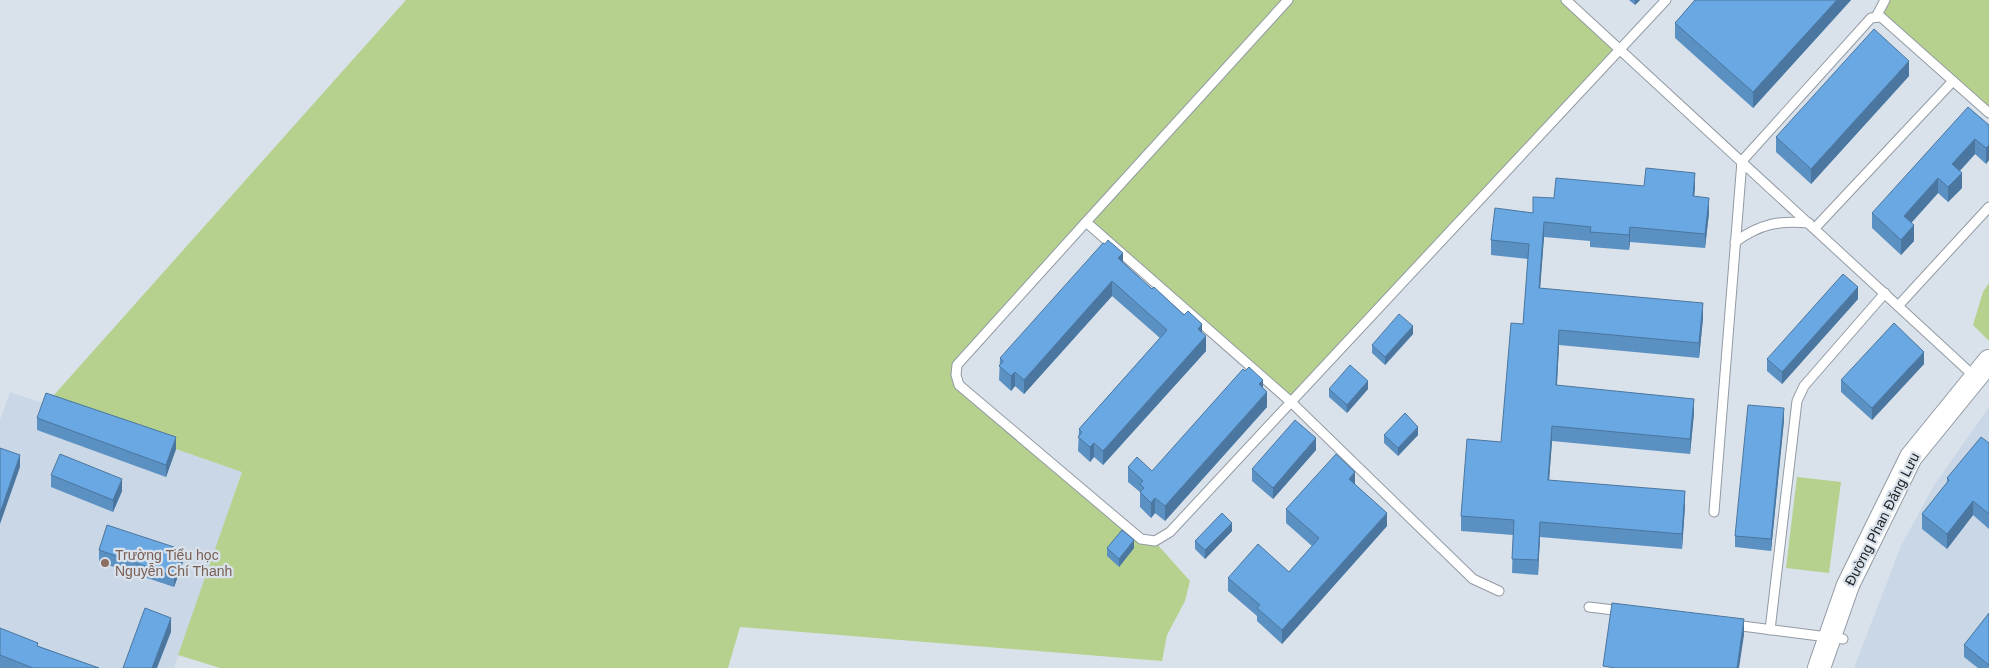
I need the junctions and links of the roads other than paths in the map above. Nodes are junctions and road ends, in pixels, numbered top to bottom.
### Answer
1 (1288, 0) edge
2 (1566, 0) edge
3 (1666, 0) edge
4 (1885, 0) edge
5 (1876, 17) junction
6 (1622, 50) junction
7 (1953, 81) junction
8 (1989, 113) edge
9 (1742, 161) junction
10 (1989, 207) edge
11 (1086, 222) junction
12 (1812, 226) junction
13 (1735, 242) junction
14 (1885, 293) junction
15 (1898, 306) junction
16 (1984, 373) edge
17 (1291, 402) junction
18 (1714, 512) dead end
19 (1499, 591) dead end
20 (1589, 608) dead end
21 (1627, 612) edge
22 (1722, 624) edge
23 (1770, 630) junction
24 (1836, 638) junction
25 (1819, 668) edge
26 (1833, 668) edge

1 - 11 lane
2 - 6 lane
3 - 6 lane
4 - 5 lane
5 - 7 lane
5 - 9 lane
6 - 9 lane
6 - 17 lane
7 - 8 lane
7 - 12 lane
9 - 12 lane
9 - 13 lane
10 - 15 lane
11 - 17 lane
11 - 17 lane
12 - 13 lane
12 - 14 lane
13 - 18 lane
14 - 15 lane
14 - 23 lane
15 - 16 lane
16 - 24 street, Đường Phan Đăng Lưu
17 - 19 lane
20 - 21 lane
22 - 23 lane
23 - 24 lane
24 - 25 street, Đường Phan Đăng Lưu
24 - 26 street, Đường Phan Đăng Lưu

